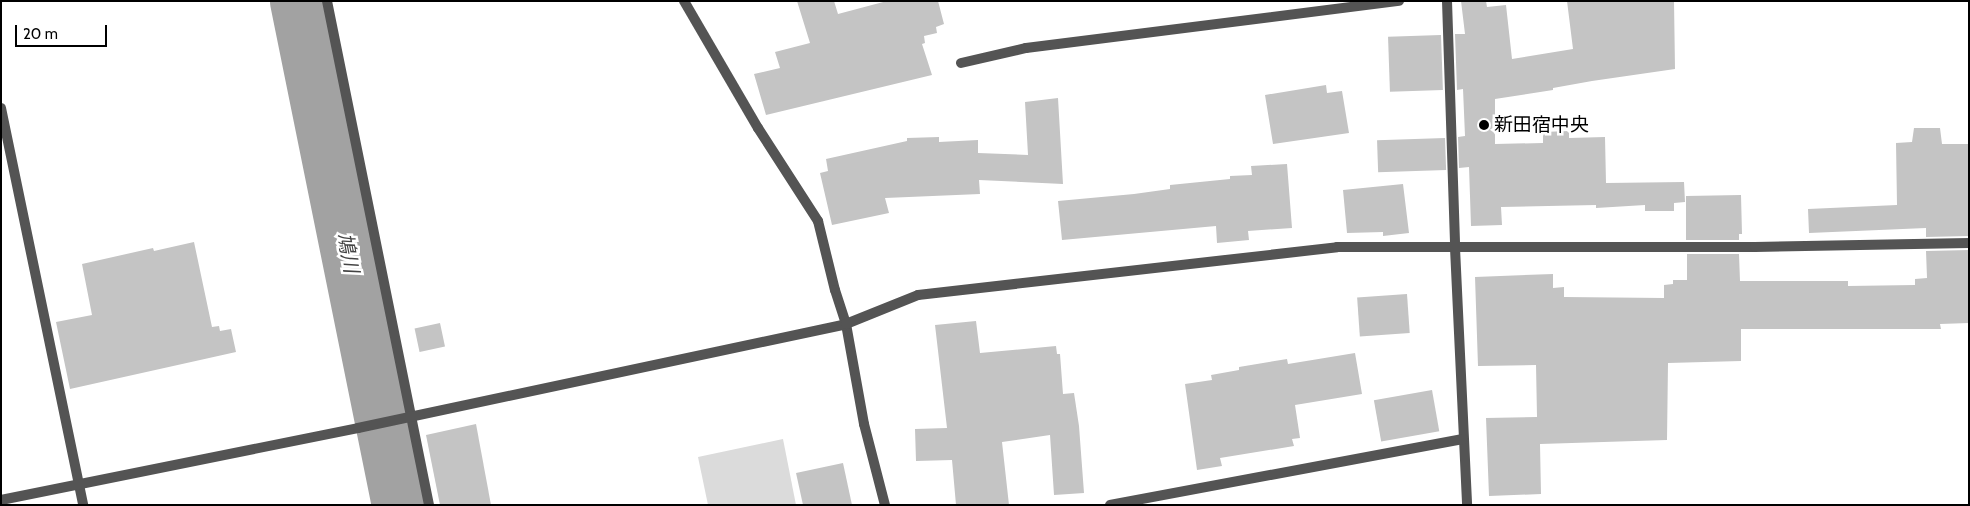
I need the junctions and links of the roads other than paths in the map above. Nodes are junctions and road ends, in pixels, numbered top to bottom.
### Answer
1 (327, 1) edge
2 (684, 1) edge
3 (1399, 1) edge
4 (1448, 1) edge
5 (961, 63) dead end
6 (1, 108) edge
7 (1969, 242) edge
8 (1455, 248) junction
9 (846, 324) junction
10 (411, 417) junction
11 (1463, 439) junction
12 (79, 485) junction
13 (1, 500) edge
14 (83, 505) edge
15 (429, 505) edge
16 (885, 505) edge
17 (1110, 505) edge
18 (1467, 505) edge

1 - 10 street
2 - 9 street
3 - 5 street
4 - 8 street
6 - 12 street
7 - 8 street
8 - 9 street
8 - 11 street
9 - 10 street
9 - 16 street
10 - 12 street
10 - 15 street
11 - 17 street
11 - 18 street
12 - 13 street
12 - 14 street

